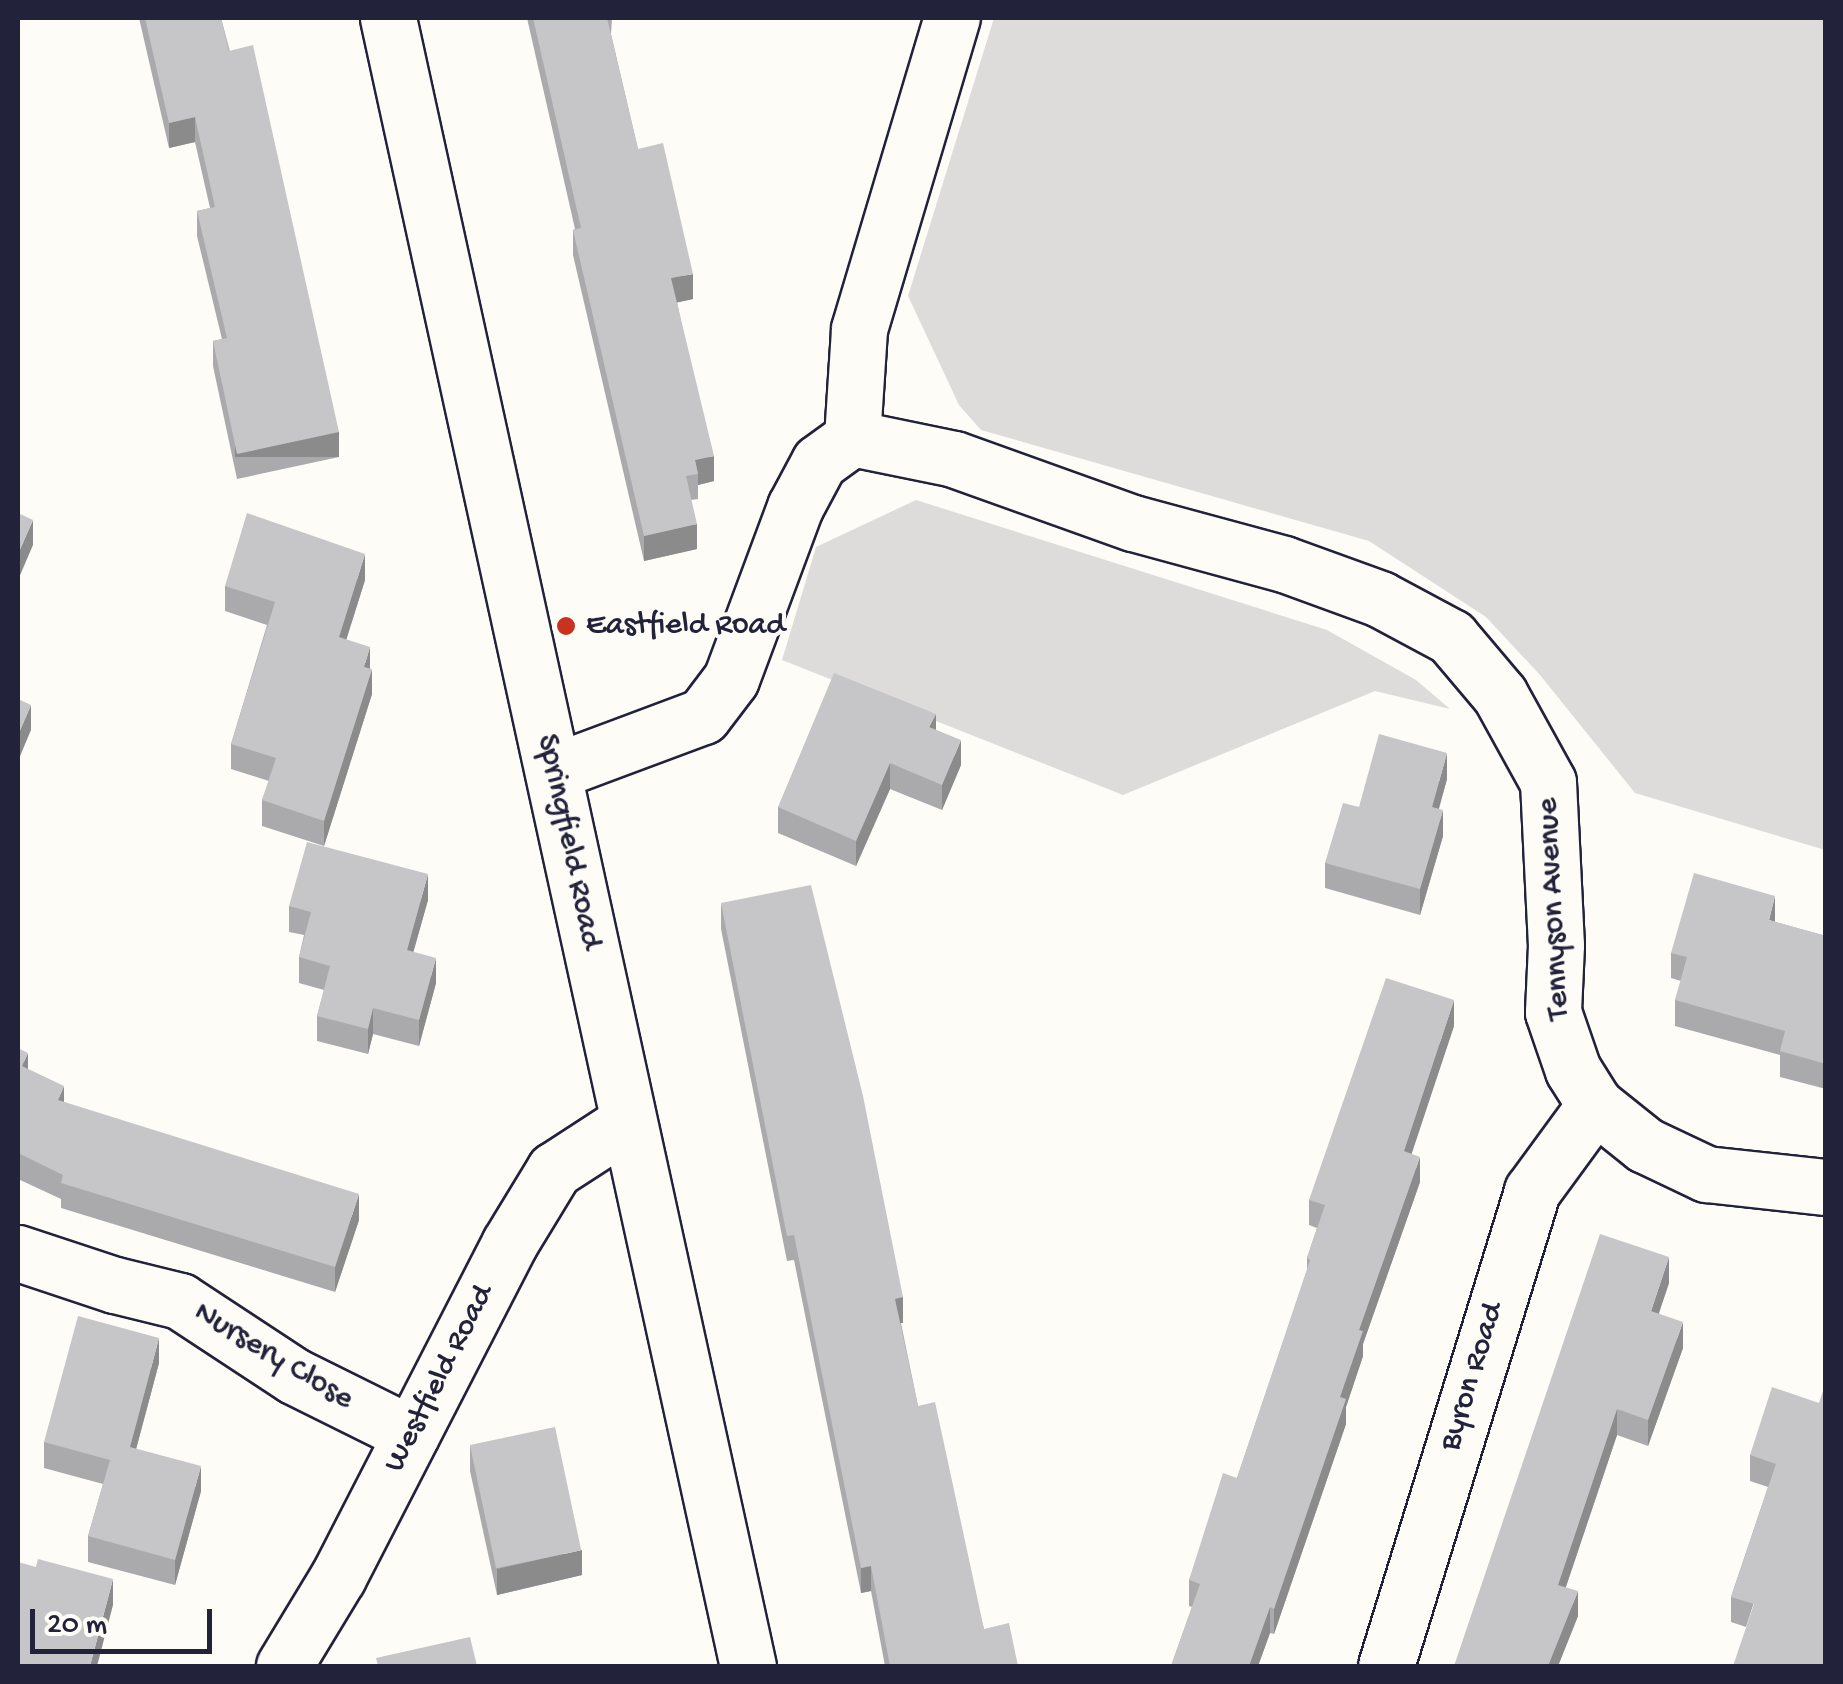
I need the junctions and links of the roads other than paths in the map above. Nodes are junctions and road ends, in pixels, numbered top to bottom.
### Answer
1 (388, 18) edge
2 (952, 18) edge
3 (852, 438) junction
4 (553, 772) junction
5 (1595, 1105) junction
6 (628, 1122) junction
7 (1826, 1187) edge
8 (18, 1253) edge
9 (411, 1434) junction
10 (284, 1666) edge
11 (748, 1666) edge
12 (1386, 1666) edge

1 - 4 street, Springfield Road
2 - 3 street
3 - 4 street
3 - 5 street, Tennyson Avenue
4 - 6 street, Springfield Road
5 - 7 street, Tennyson Avenue
5 - 12 street, Byron Road
6 - 9 street, Westfield Road
6 - 11 street, Springfield Road
8 - 9 street, Nursery Close
9 - 10 street, Westfield Road

